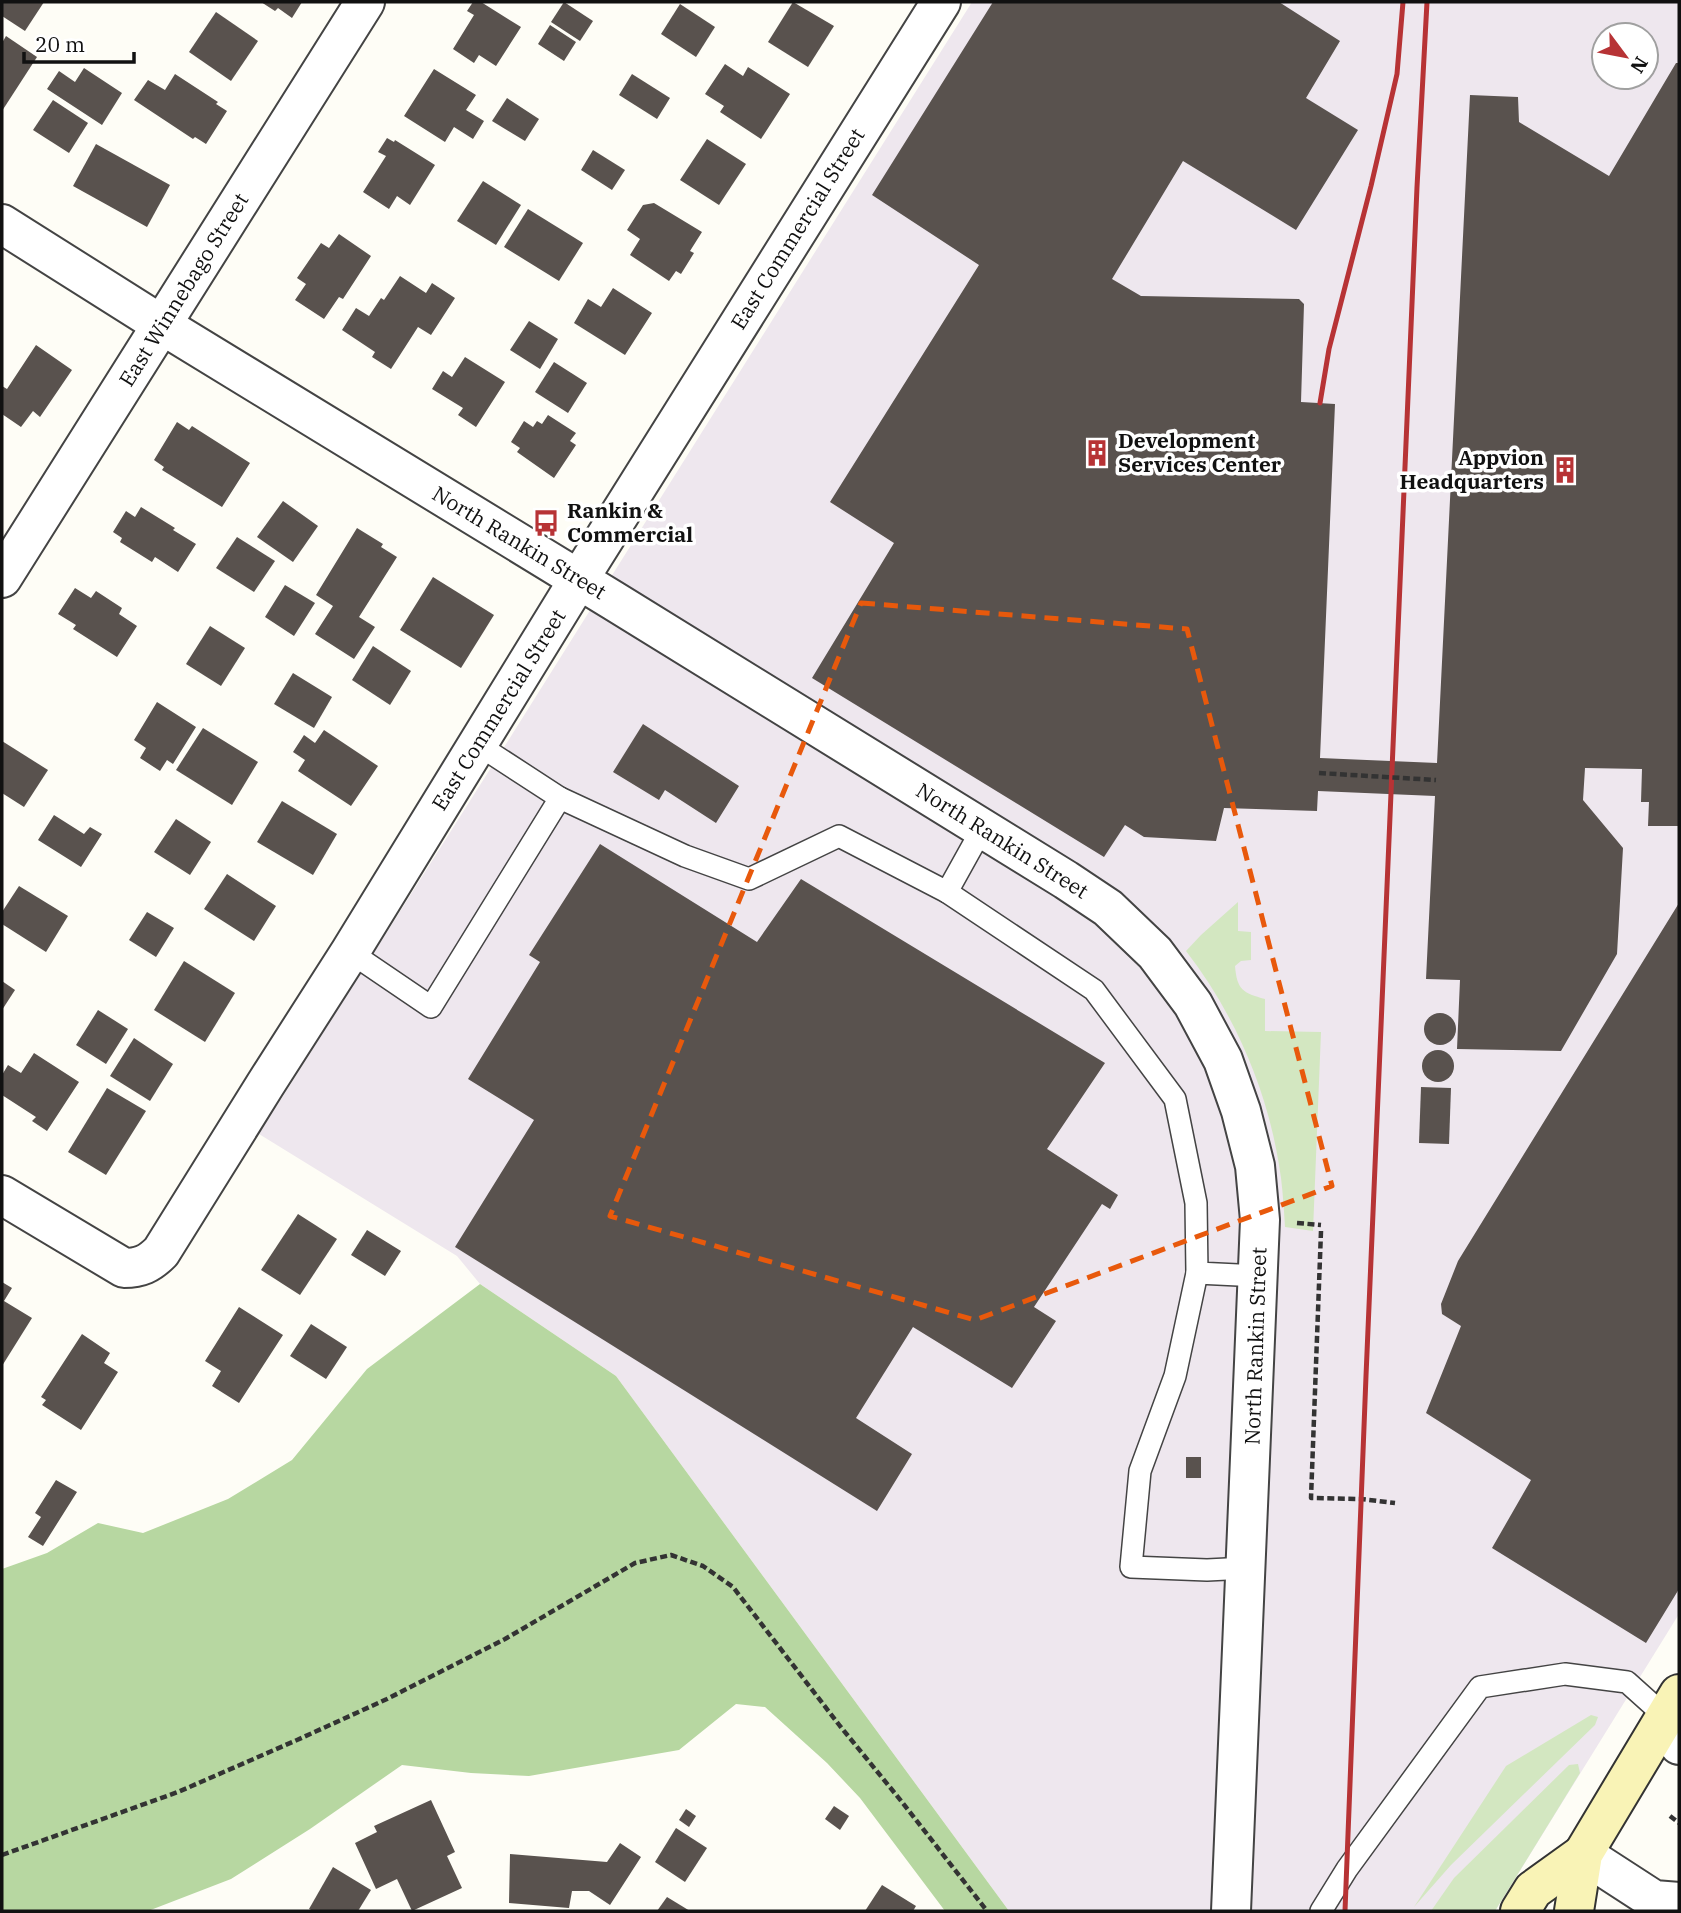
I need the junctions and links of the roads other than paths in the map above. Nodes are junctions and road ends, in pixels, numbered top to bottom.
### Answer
1 (365, 2) edge
2 (941, 2) edge
3 (2, 224) edge
4 (162, 325) junction
5 (2, 578) edge
6 (579, 579) junction
7 (477, 744) junction
8 (560, 798) junction
9 (982, 829) junction
10 (947, 892) junction
11 (350, 952) junction
12 (2, 1195) edge
13 (1198, 1273) junction
14 (1259, 1276) junction
15 (1247, 1568) junction
16 (1675, 1719) edge
17 (1583, 1854) junction
18 (1665, 1897) edge
19 (1231, 1911) edge
20 (1321, 1911) edge
21 (1520, 1911) edge
22 (1574, 1911) edge

1 - 4 street, East Winnebago Street
2 - 6 street, East Commercial Street
3 - 4 street, North Rankin Street
4 - 5 street, East Winnebago Street
4 - 6 street, North Rankin Street
6 - 7 street, East Commercial Street
6 - 9 street, North Rankin Street
7 - 8 lane
7 - 11 street, East Commercial Street
8 - 10 lane
8 - 11 lane
9 - 10 lane
9 - 14 street, North Rankin Street
10 - 13 lane
11 - 12 street, East Commercial Street
13 - 14 lane
13 - 15 lane
14 - 15 street, North Rankin Street
15 - 19 street, North Rankin Street
16 - 17 main road
16 - 20 lane
17 - 18 street
17 - 21 main road
17 - 22 main road

